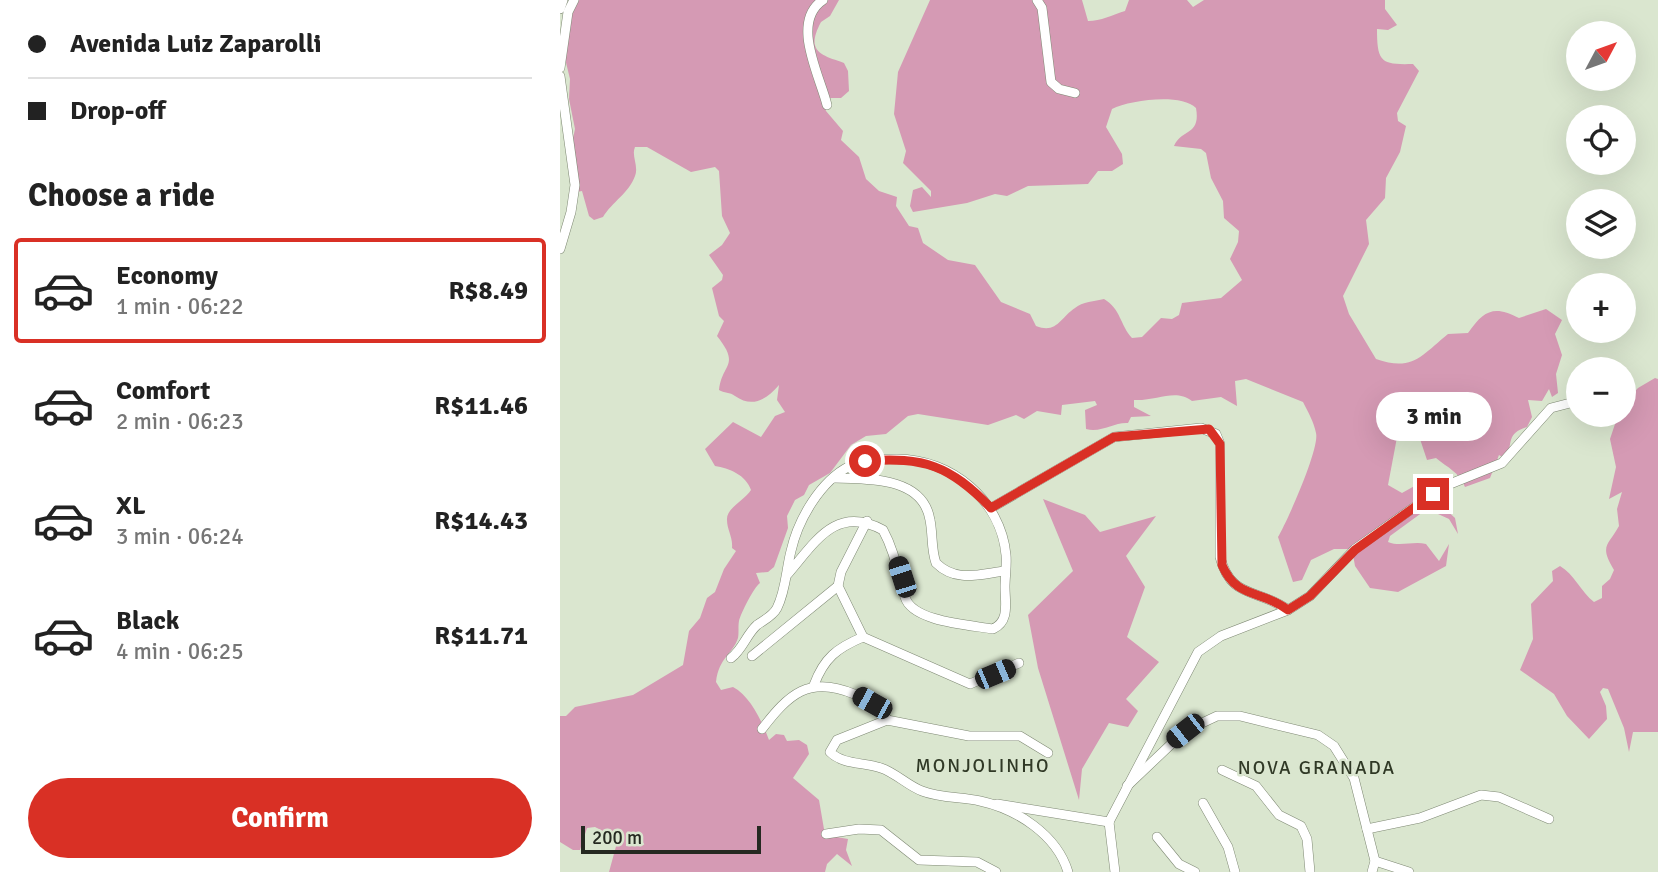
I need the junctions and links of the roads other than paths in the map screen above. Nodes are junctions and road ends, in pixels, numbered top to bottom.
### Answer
1 (563, 0) edge
2 (574, 0) edge
3 (823, 0) edge
4 (1037, 0) edge
5 (560, 9) edge
6 (560, 68) edge
7 (560, 76) edge
8 (1075, 93) dead end
9 (827, 104) dead end
10 (560, 249) edge
11 (1566, 404) edge
12 (834, 478) junction
13 (991, 508) junction
14 (867, 521) junction
15 (1005, 571) junction
16 (786, 576) junction
17 (838, 586) junction
18 (1288, 610) junction
19 (863, 637) junction
20 (752, 656) dead end
21 (731, 658) dead end
22 (1019, 663) dead end
23 (814, 685) junction
24 (887, 720) junction
25 (762, 729) dead end
26 (1048, 753) dead end
27 (1222, 770) dead end
28 (1126, 786) junction
29 (984, 802) junction
30 (1203, 803) dead end
31 (1549, 819) dead end
32 (1109, 822) junction
33 (1367, 830) junction
34 (826, 834) dead end
35 (1157, 837) dead end
36 (1375, 861) junction
37 (996, 872) edge
38 (1068, 872) edge
39 (1115, 872) edge
40 (1195, 872) edge
41 (1235, 872) edge
42 (1310, 872) edge
43 (1372, 872) edge
44 (1409, 872) edge

1 - 5 street
2 - 6 street
3 - 9 street
4 - 8 street
7 - 10 street
11 - 18 street
12 - 13 street
12 - 15 street
12 - 16 street
13 - 15 street
13 - 18 street
14 - 15 street
14 - 16 street
14 - 17 street
16 - 21 street
17 - 19 street
17 - 20 street
18 - 28 street
19 - 22 street
19 - 23 street
23 - 24 street
23 - 25 street
24 - 26 street
24 - 29 street
27 - 42 street
28 - 32 street
28 - 33 street
29 - 32 street
29 - 38 street
30 - 41 street
31 - 33 street
32 - 39 street
33 - 36 street
34 - 37 street
35 - 40 street
36 - 43 street
36 - 44 street

